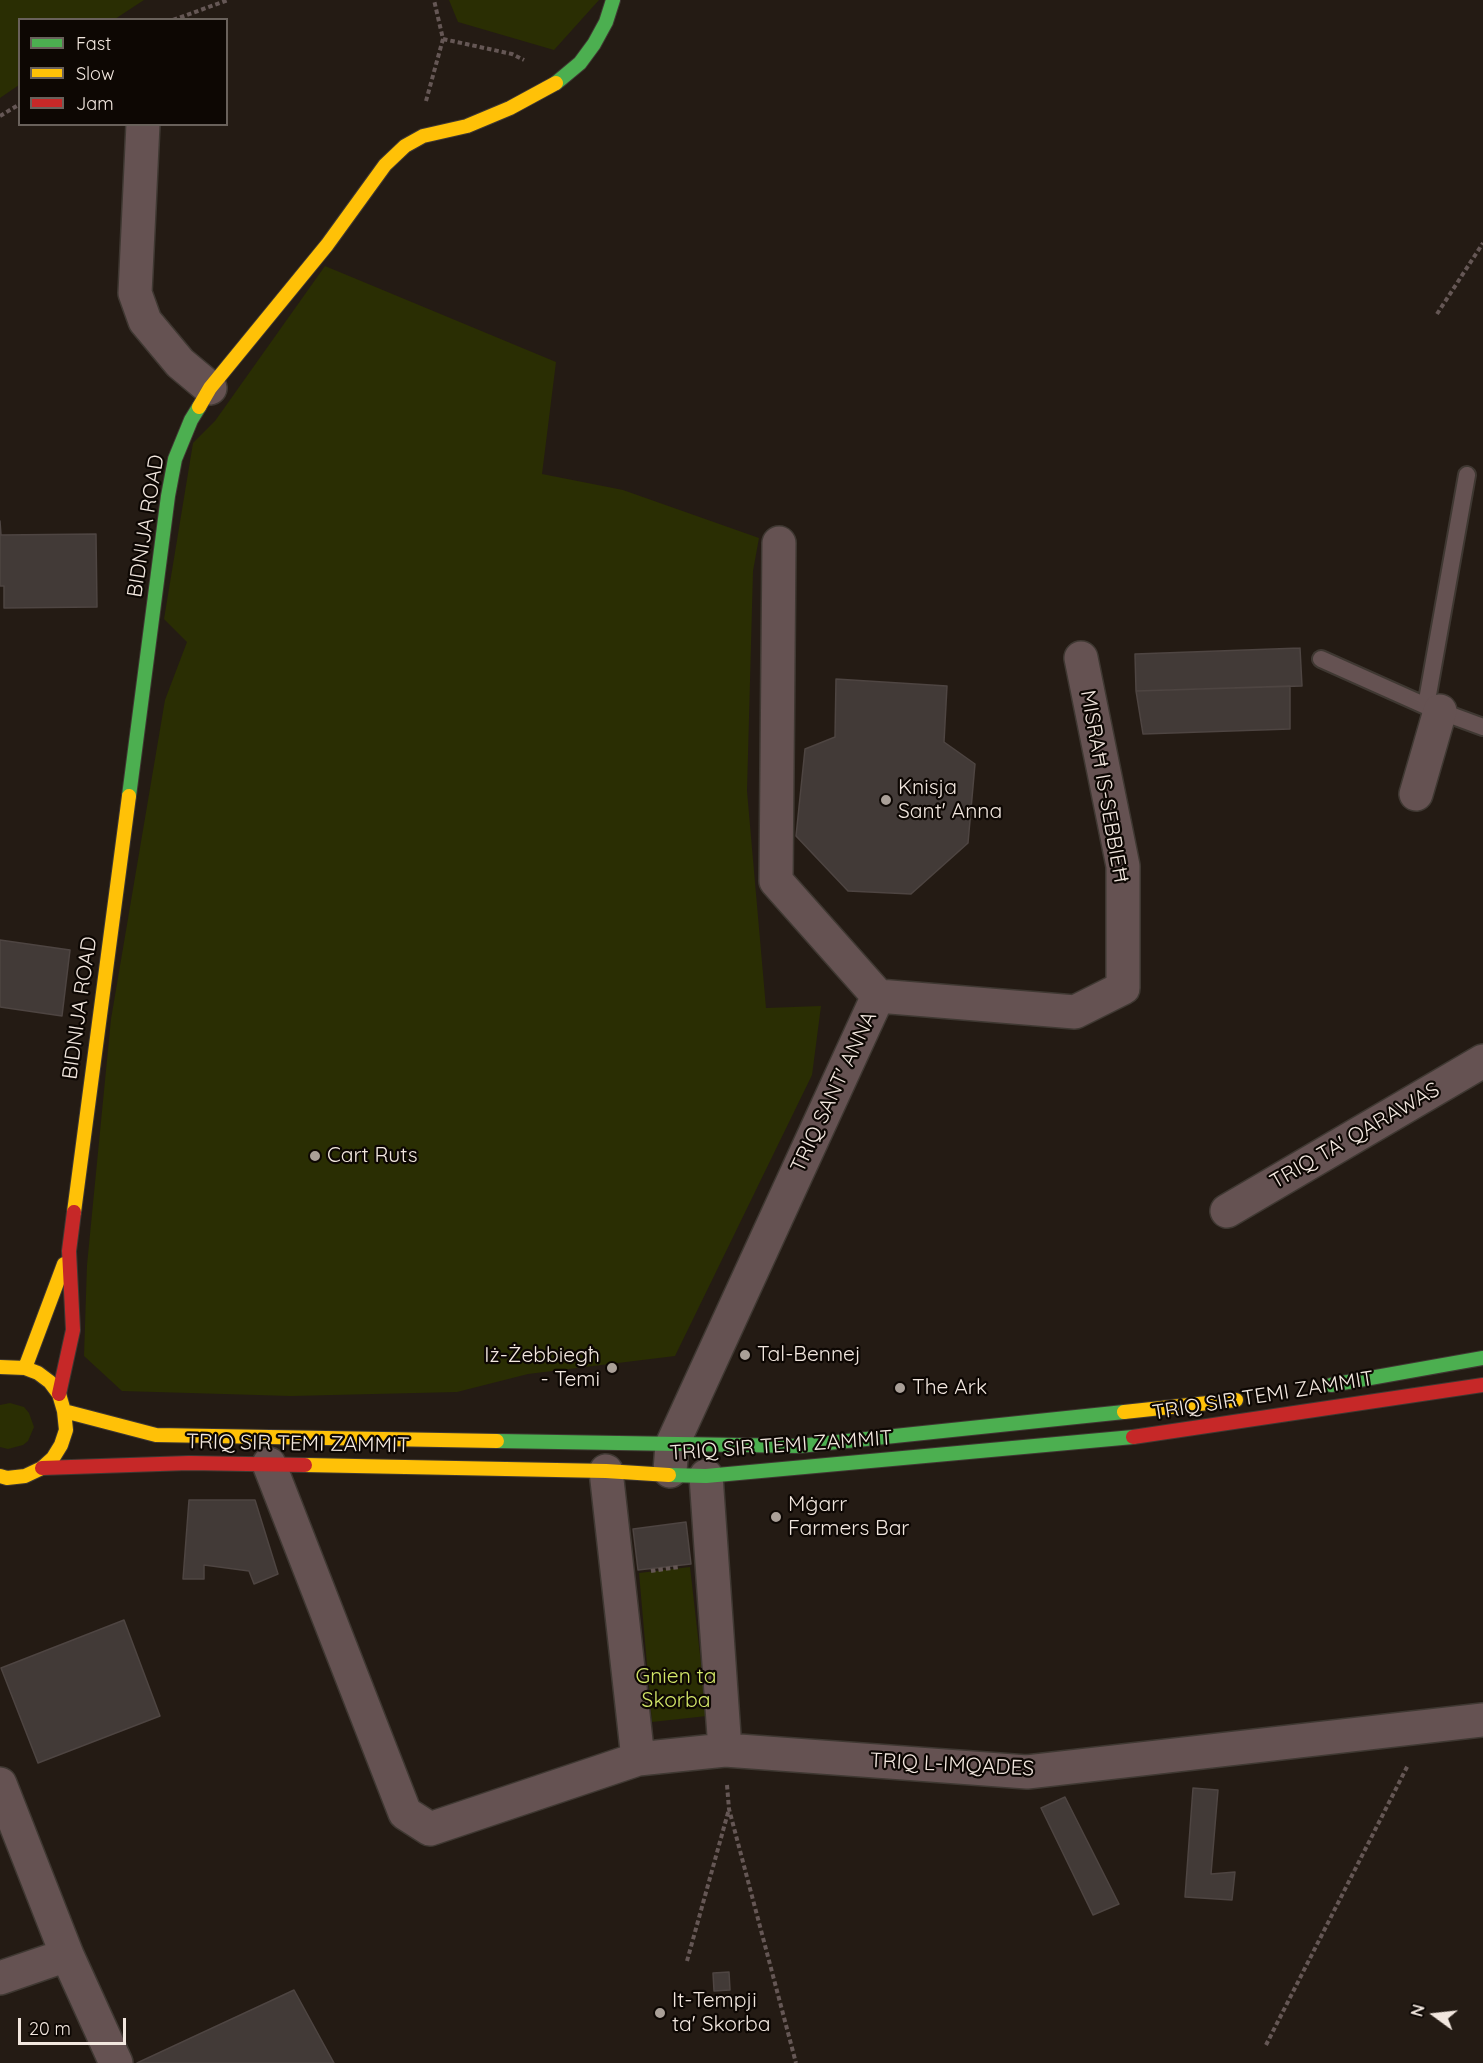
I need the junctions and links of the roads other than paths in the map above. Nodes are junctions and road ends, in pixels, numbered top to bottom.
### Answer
1 (613, 0) edge
2 (143, 126) edge
3 (210, 388) junction
4 (1467, 475) dead end
5 (779, 543) dead end
6 (1081, 658) dead end
7 (1321, 659) dead end
8 (1433, 708) junction
9 (1483, 727) edge
10 (1416, 794) dead end
11 (878, 996) junction
12 (1483, 1061) edge
13 (1227, 1211) dead end
14 (69, 1251) junction
15 (1483, 1358) edge
16 (3, 1363) edge
17 (25, 1368) junction
18 (1483, 1385) edge
19 (1318, 1388) dead end
20 (59, 1394) junction
21 (1248, 1399) dead end
22 (64, 1411) junction
23 (671, 1460) junction
24 (269, 1464) junction
25 (42, 1468) junction
26 (606, 1471) junction
27 (0, 1476) edge
28 (706, 1476) junction
29 (1483, 1720) edge
30 (725, 1750) junction
31 (638, 1759) junction
32 (0, 1784) edge
33 (67, 1955) junction
34 (0, 1978) edge
35 (116, 2063) edge

1 - 3 main road, BIDNIJA ROAD
2 - 3 street
3 - 14 main road, BIDNIJA ROAD
4 - 8 lane
5 - 11 street, TRIQ SANT' ANNA
6 - 11 street, MISRAĦ IS-SEBBIEĦ
7 - 8 lane
8 - 9 lane
8 - 10 street
11 - 23 street, TRIQ SANT' ANNA
12 - 13 street, TRIQ TA' QARAWAS
14 - 17 main road, BIDNIJA ROAD
14 - 20 main road, BIDNIJA ROAD
15 - 19 main road, TRIQ SIR TEMI ZAMMIT
16 - 17 main road
17 - 20 main road
18 - 28 main road, TRIQ SIR TEMI ZAMMIT
20 - 22 main road
21 - 23 main road, TRIQ SIR TEMI ZAMMIT
22 - 23 main road, TRIQ SIR TEMI ZAMMIT
22 - 25 main road
23 - 26 main road, TRIQ SIR TEMI ZAMMIT
23 - 28 main road, TRIQ SIR TEMI ZAMMIT
24 - 25 main road, TRIQ SIR TEMI ZAMMIT
24 - 26 main road, TRIQ SIR TEMI ZAMMIT
24 - 31 street, TRIQ L-IMQADES
25 - 27 main road, TRIQ SIR TEMI ZAMMIT
26 - 31 street
28 - 30 street
29 - 30 street, TRIQ L-IMQADES
30 - 31 street, TRIQ L-IMQADES
32 - 33 street
33 - 34 street
33 - 35 street

